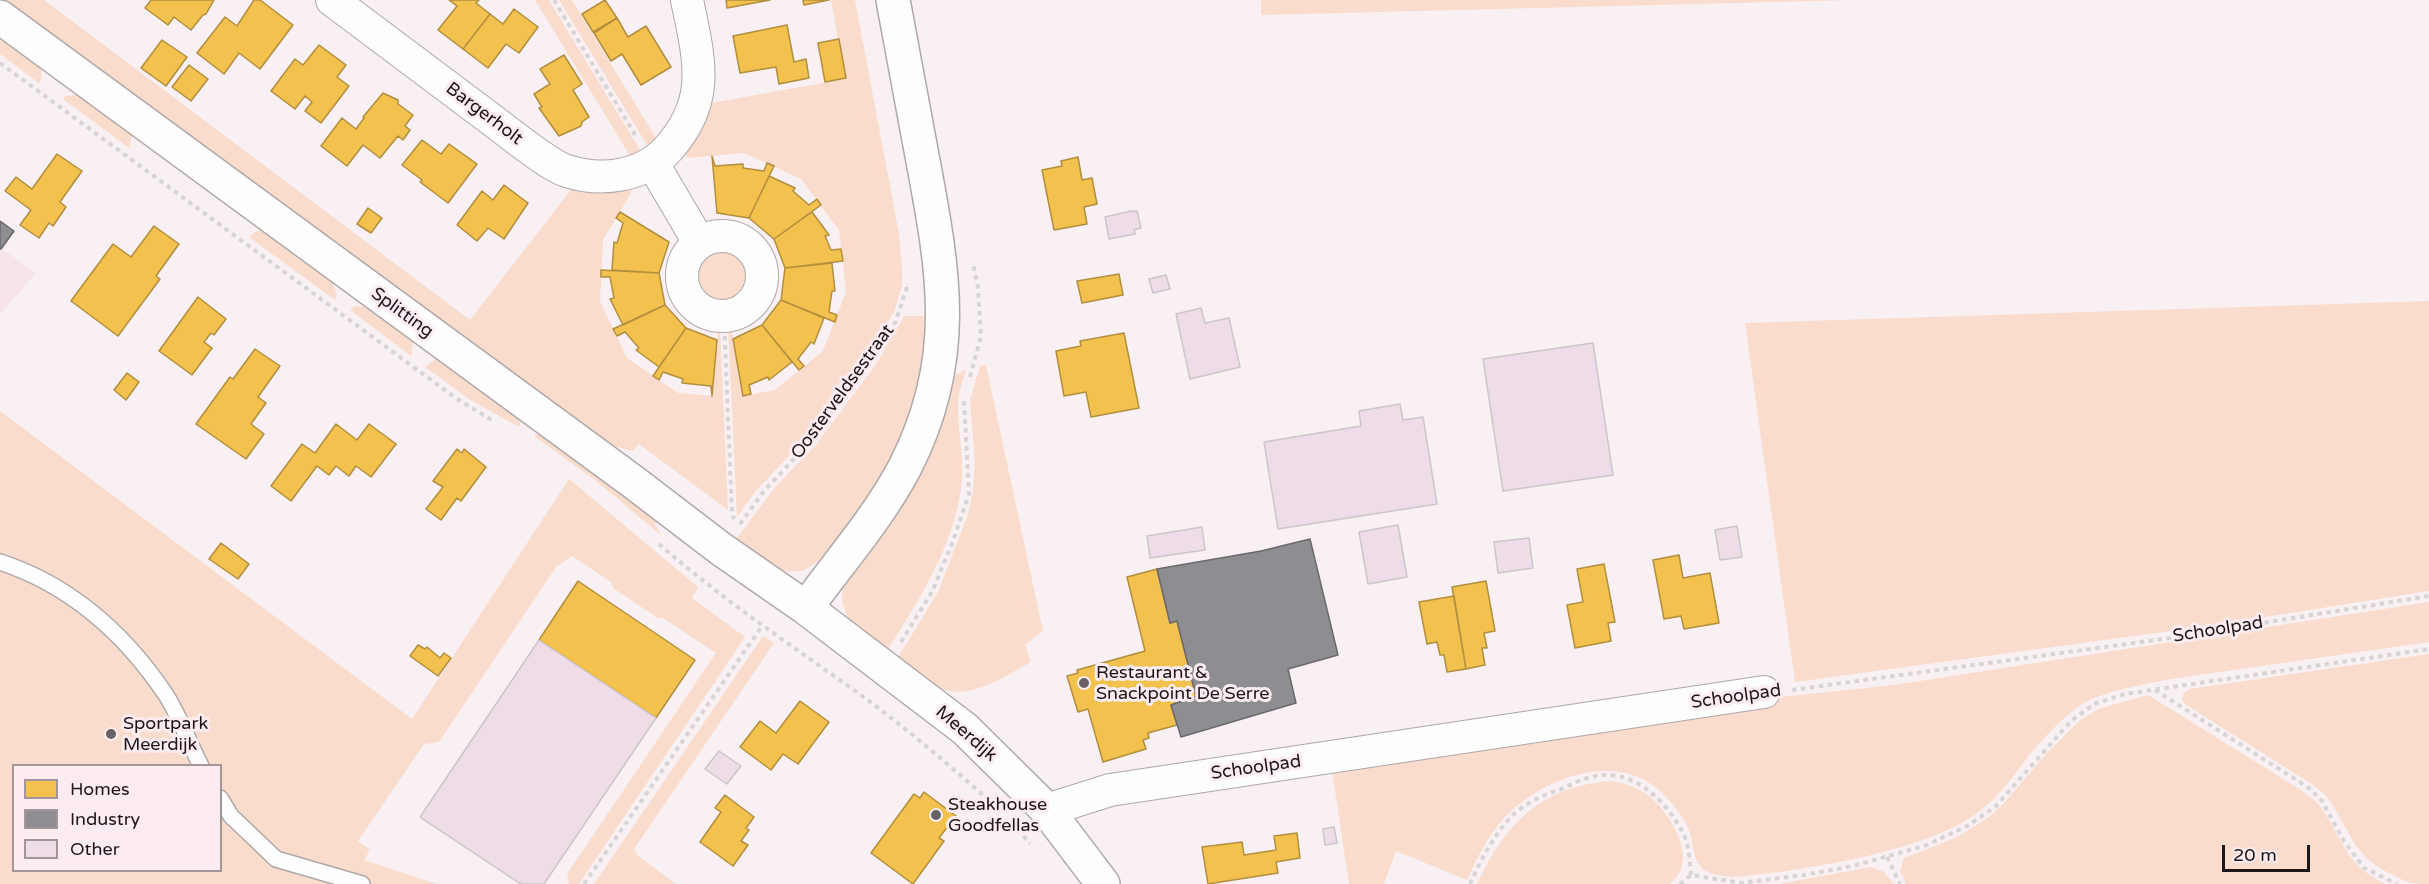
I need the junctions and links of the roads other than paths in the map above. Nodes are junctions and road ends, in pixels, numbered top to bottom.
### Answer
1 (332, 0) edge
2 (687, 0) edge
3 (893, 0) edge
4 (0, 16) edge
5 (653, 164) junction
6 (699, 242) junction
7 (0, 562) edge
8 (806, 608) junction
9 (1764, 692) road end
10 (200, 764) edge
11 (222, 801) edge
12 (1047, 810) junction
13 (362, 884) edge
14 (1103, 884) edge

1 - 5 street, Bargerholt
2 - 5 street, Bargerholt
3 - 8 street
4 - 8 street, Splitting
5 - 6 street
6 - 6 street
7 - 10 lane
8 - 12 street, Meerdijk
9 - 12 street, Schoolpad
11 - 13 lane
12 - 14 street, Meerdijk

